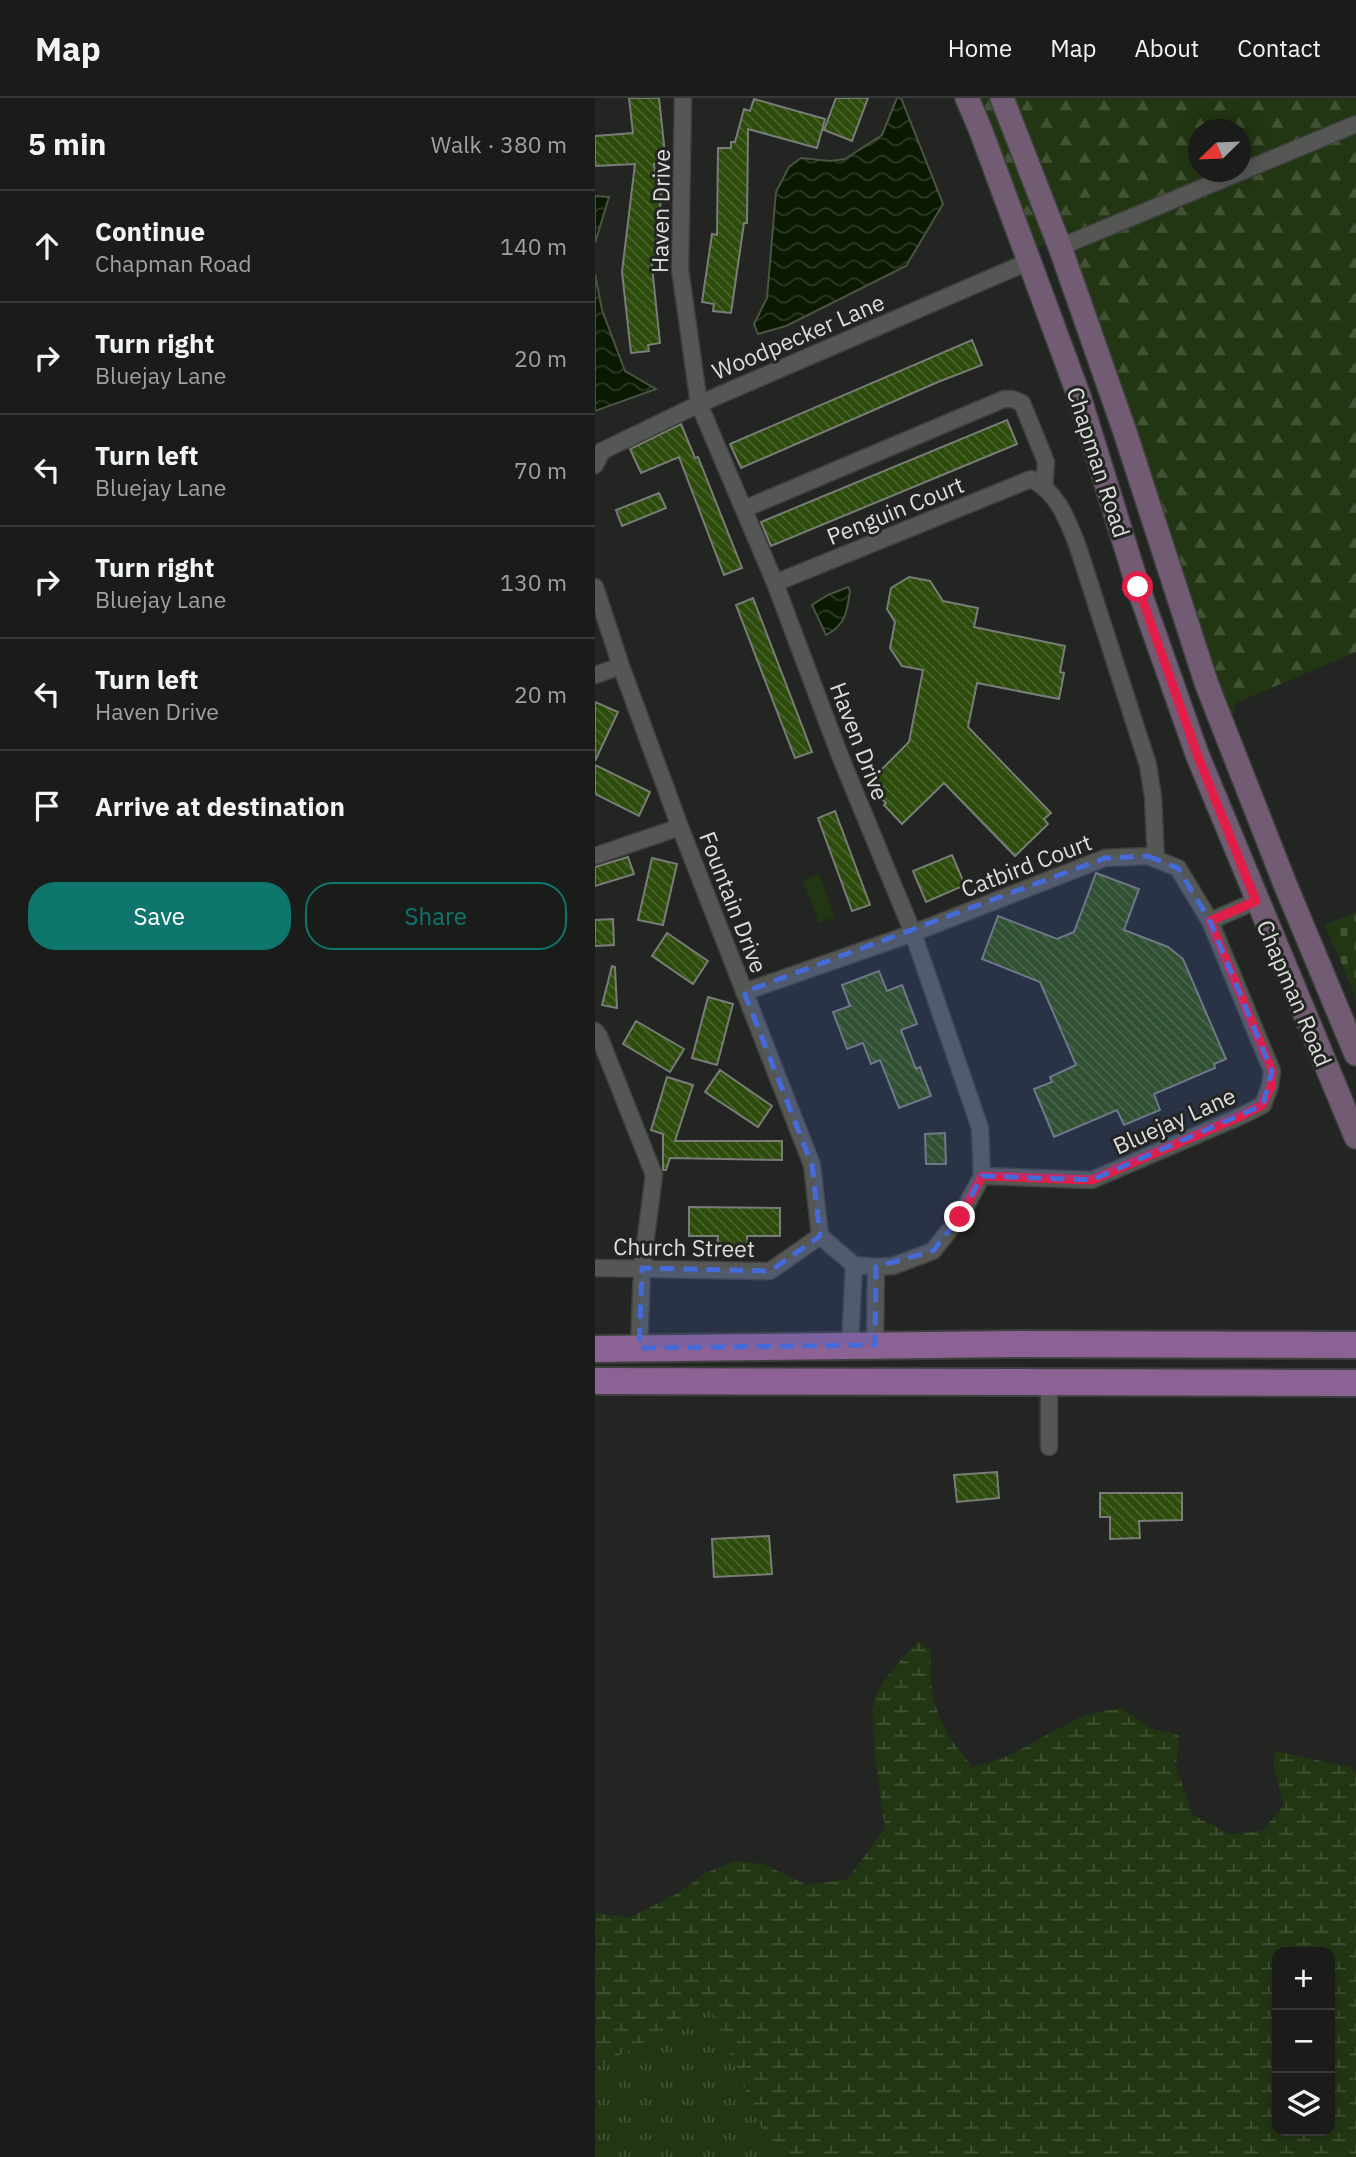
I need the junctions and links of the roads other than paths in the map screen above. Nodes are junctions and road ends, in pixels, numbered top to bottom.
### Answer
1 (967, 98) edge
2 (1002, 98) edge
3 (689, 100) edge
4 (1356, 124) edge
5 (1060, 247) junction
6 (1030, 261) junction
7 (699, 404) junction
8 (595, 466) edge
9 (1037, 483) junction
10 (744, 509) junction
11 (775, 583) junction
12 (595, 587) edge
13 (621, 666) junction
14 (595, 675) edge
15 (680, 827) junction
16 (595, 856) edge
17 (1156, 859) junction
18 (1256, 901) junction
19 (1210, 921) junction
20 (913, 933) junction
21 (744, 992) junction
22 (595, 1031) edge
23 (1356, 1054) edge
24 (1356, 1137) edge
25 (982, 1176) junction
26 (820, 1236) junction
27 (854, 1265) junction
28 (876, 1267) junction
29 (595, 1268) edge
30 (642, 1268) junction
31 (862, 1345) junction
32 (1356, 1345) edge
33 (639, 1348) junction
34 (595, 1349) edge
35 (595, 1381) edge
36 (1049, 1383) junction
37 (1356, 1383) edge
38 (1049, 1447) dead end

1 - 6 street, Chapman Road
2 - 5 street, Chapman Road
3 - 7 street, Haven Drive
4 - 5 street
5 - 6 street
5 - 23 street, Chapman Road
6 - 7 street, Woodpecker Lane
6 - 18 street, Chapman Road
7 - 8 street, Woodpecker Lane
7 - 10 street, Haven Drive
9 - 10 street
9 - 11 street, Penguin Court
9 - 17 street
10 - 11 street, Haven Drive
11 - 20 street, Haven Drive
12 - 13 street, Fountain Drive
13 - 14 street
13 - 15 street, Fountain Drive
15 - 16 street
15 - 21 street, Fountain Drive
17 - 19 street
17 - 20 street, Catbird Court
18 - 19 street
18 - 24 street, Chapman Road
19 - 25 street, Bluejay Lane
20 - 21 street, Catbird Court
20 - 25 street, Haven Drive
21 - 26 street, Fountain Drive
22 - 30 street
25 - 28 street
26 - 27 street
26 - 30 street, Church Street
27 - 28 street
27 - 31 street
28 - 31 street
29 - 30 street, Church Street
30 - 33 street
31 - 32 main road
31 - 33 main road
33 - 34 main road
35 - 36 main road
36 - 37 main road
36 - 38 street

